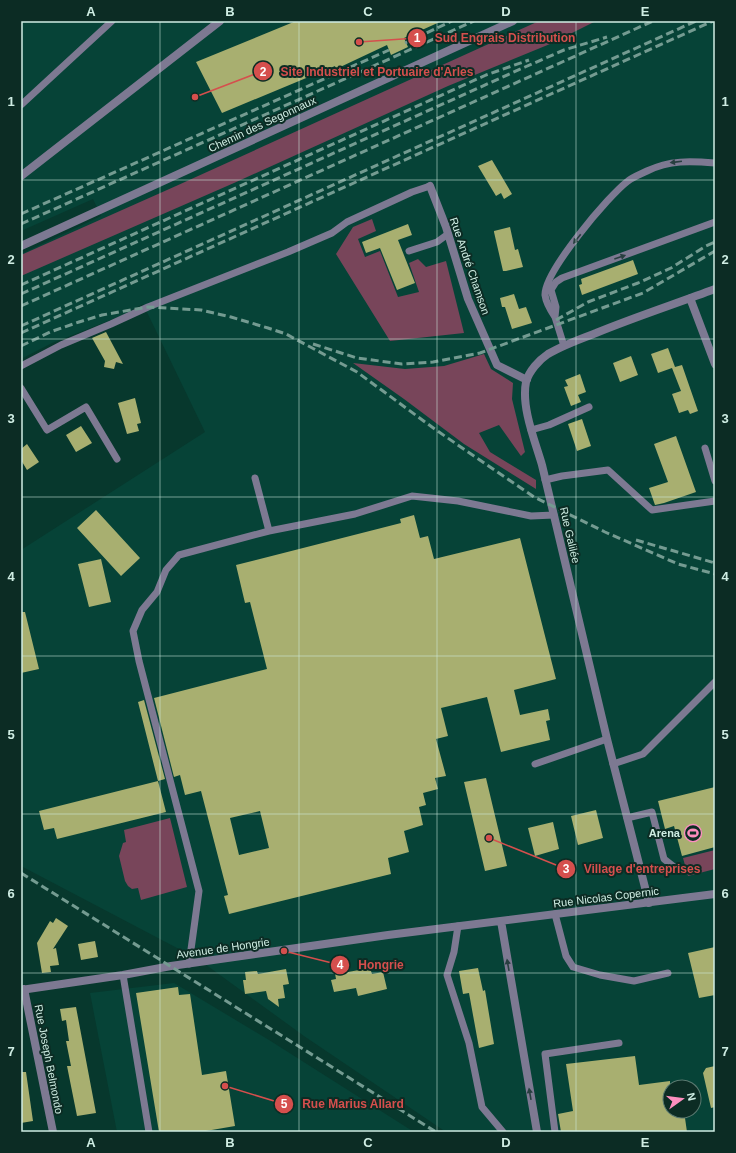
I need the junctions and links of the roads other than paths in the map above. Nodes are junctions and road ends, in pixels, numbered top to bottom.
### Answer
1 (112, 21) edge
2 (220, 21) edge
3 (513, 21) edge
4 (21, 105) edge
5 (715, 163) edge
6 (21, 176) edge
7 (430, 186) joint
8 (715, 222) edge
9 (448, 234) junction
10 (21, 246) edge
11 (409, 251) dead end
12 (715, 289) edge
13 (690, 298) junction
14 (555, 317) junction
15 (564, 346) junction
16 (715, 364) edge
17 (21, 366) edge
18 (527, 380) junction
19 (21, 388) edge
20 (589, 407) dead end
21 (532, 430) junction
22 (705, 448) dead end
23 (117, 459) dead end
24 (255, 478) dead end
25 (545, 480) junction
26 (715, 481) edge
27 (715, 501) edge
28 (554, 515) junction
29 (269, 531) junction
30 (715, 682) edge
31 (607, 739) junction
32 (535, 764) dead end
33 (613, 764) junction
34 (627, 818) junction
35 (678, 870) dead end
36 (715, 894) edge
37 (649, 903) junction
38 (555, 914) junction
39 (500, 921) junction
40 (458, 926) junction
41 (190, 964) junction
42 (668, 973) dead end
43 (123, 975) junction
44 (23, 990) edge
45 (619, 1043) dead end
46 (53, 1132) edge
47 (149, 1132) edge
48 (503, 1132) edge
49 (537, 1132) edge
50 (555, 1132) edge

1 - 4 lane
2 - 6 street
3 - 10 street, Chemin des Segonnaux
5 -> 14 lane
7 - 9 street, Rue André Chamson
7 - 17 lane
14 -> 8 lane
9 - 11 lane
9 - 18 street, Rue André Chamson
12 - 13 street, Rue Galilée
13 - 15 street, Rue Galilée
13 - 16 street
14 - 15 lane
15 - 18 street, Rue Galilée
18 - 21 street, Rue Galilée
19 - 23 lane
20 - 21 lane
21 - 25 street, Rue Galilée
22 - 26 lane
24 - 29 lane
25 - 27 lane
25 - 28 street, Rue Galilée
28 - 29 lane
28 - 31 street, Rue Galilée
29 - 41 lane
30 - 33 lane
31 - 32 lane
31 - 33 street, Rue Galilée
33 - 34 street, Rue Galilée
34 - 35 lane
34 - 37 street, Rue Galilée
36 - 37 street, Rue Nicolas Copernic
37 - 38 street, Rue Nicolas Copernic
38 - 39 street, Rue Nicolas Copernic
38 - 42 lane
39 - 40 street, Avenue de Hongrie
49 -> 39 street
40 - 41 street, Avenue de Hongrie
40 - 48 lane
41 - 43 street, Avenue de Hongrie
43 - 44 street, Avenue de Hongrie
43 - 47 lane
44 - 46 street, Rue Joseph Belmondo
45 - 50 lane

